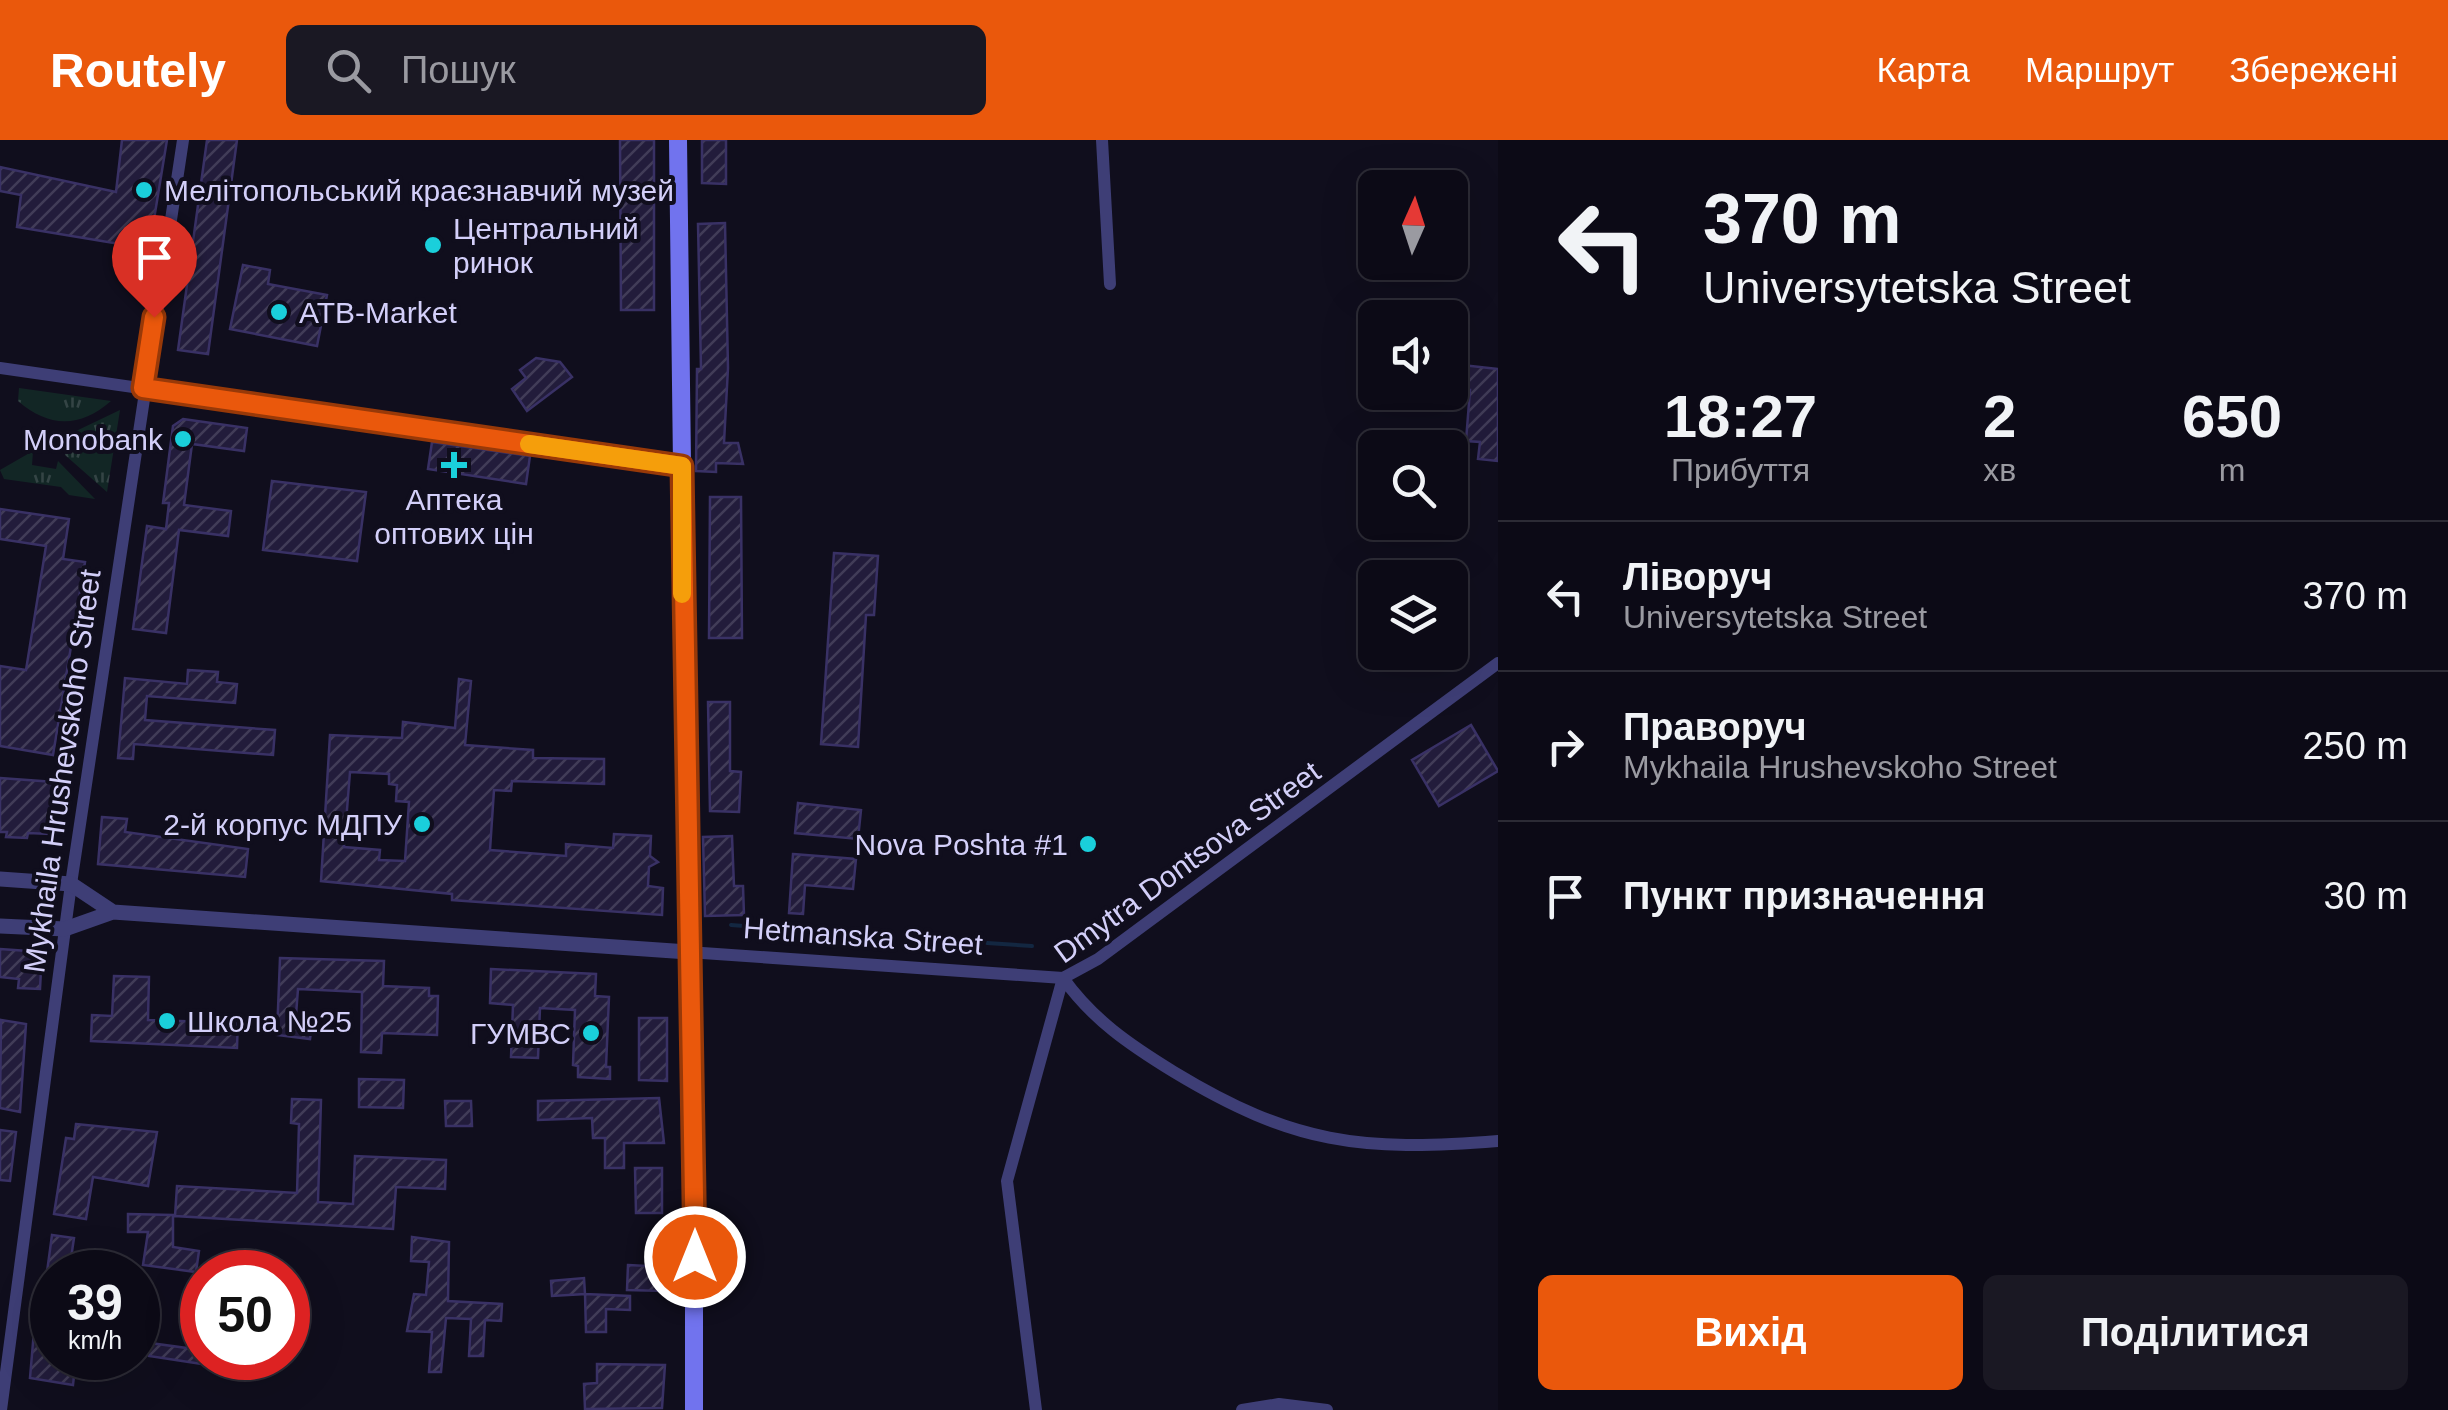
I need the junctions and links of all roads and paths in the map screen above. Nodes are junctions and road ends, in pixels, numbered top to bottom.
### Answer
1 (183, 140) edge
2 (678, 140) edge
3 (1102, 140) edge
4 (1110, 284) dead end
5 (0, 368) edge
6 (143, 388) junction
7 (682, 466) junction
8 (1498, 662) edge
9 (0, 880) edge
10 (71, 884) junction
11 (113, 912) junction
12 (0, 926) edge
13 (65, 929) junction
14 (688, 952) junction
15 (1063, 978) junction
16 (1498, 1140) edge
17 (1, 1410) edge
18 (694, 1410) edge
19 (1036, 1410) edge
20 (1242, 1410) edge
21 (1327, 1410) edge

1 - 6 street, Mykhaila Hrushevskoho Street
2 - 7 main road
3 - 4 street
5 - 6 street
6 - 7 street
6 - 10 street, Mykhaila Hrushevskoho Street
7 - 14 main road
8 - 15 street, Dmytra Dontsova Street
9 - 10 street
10 - 11 street, Hetmanska Street
10 - 13 street, Mykhaila Hrushevskoho Street
11 - 13 street, Hetmanska Street
11 - 14 street, Hetmanska Street
12 - 13 street, Hetmanska Street
13 - 17 street, Mykhaila Hrushevskoho Street
14 - 15 street, Hetmanska Street
14 - 18 main road
15 - 16 street
15 - 19 street, Dmytra Dontsova Street
20 - 21 street

